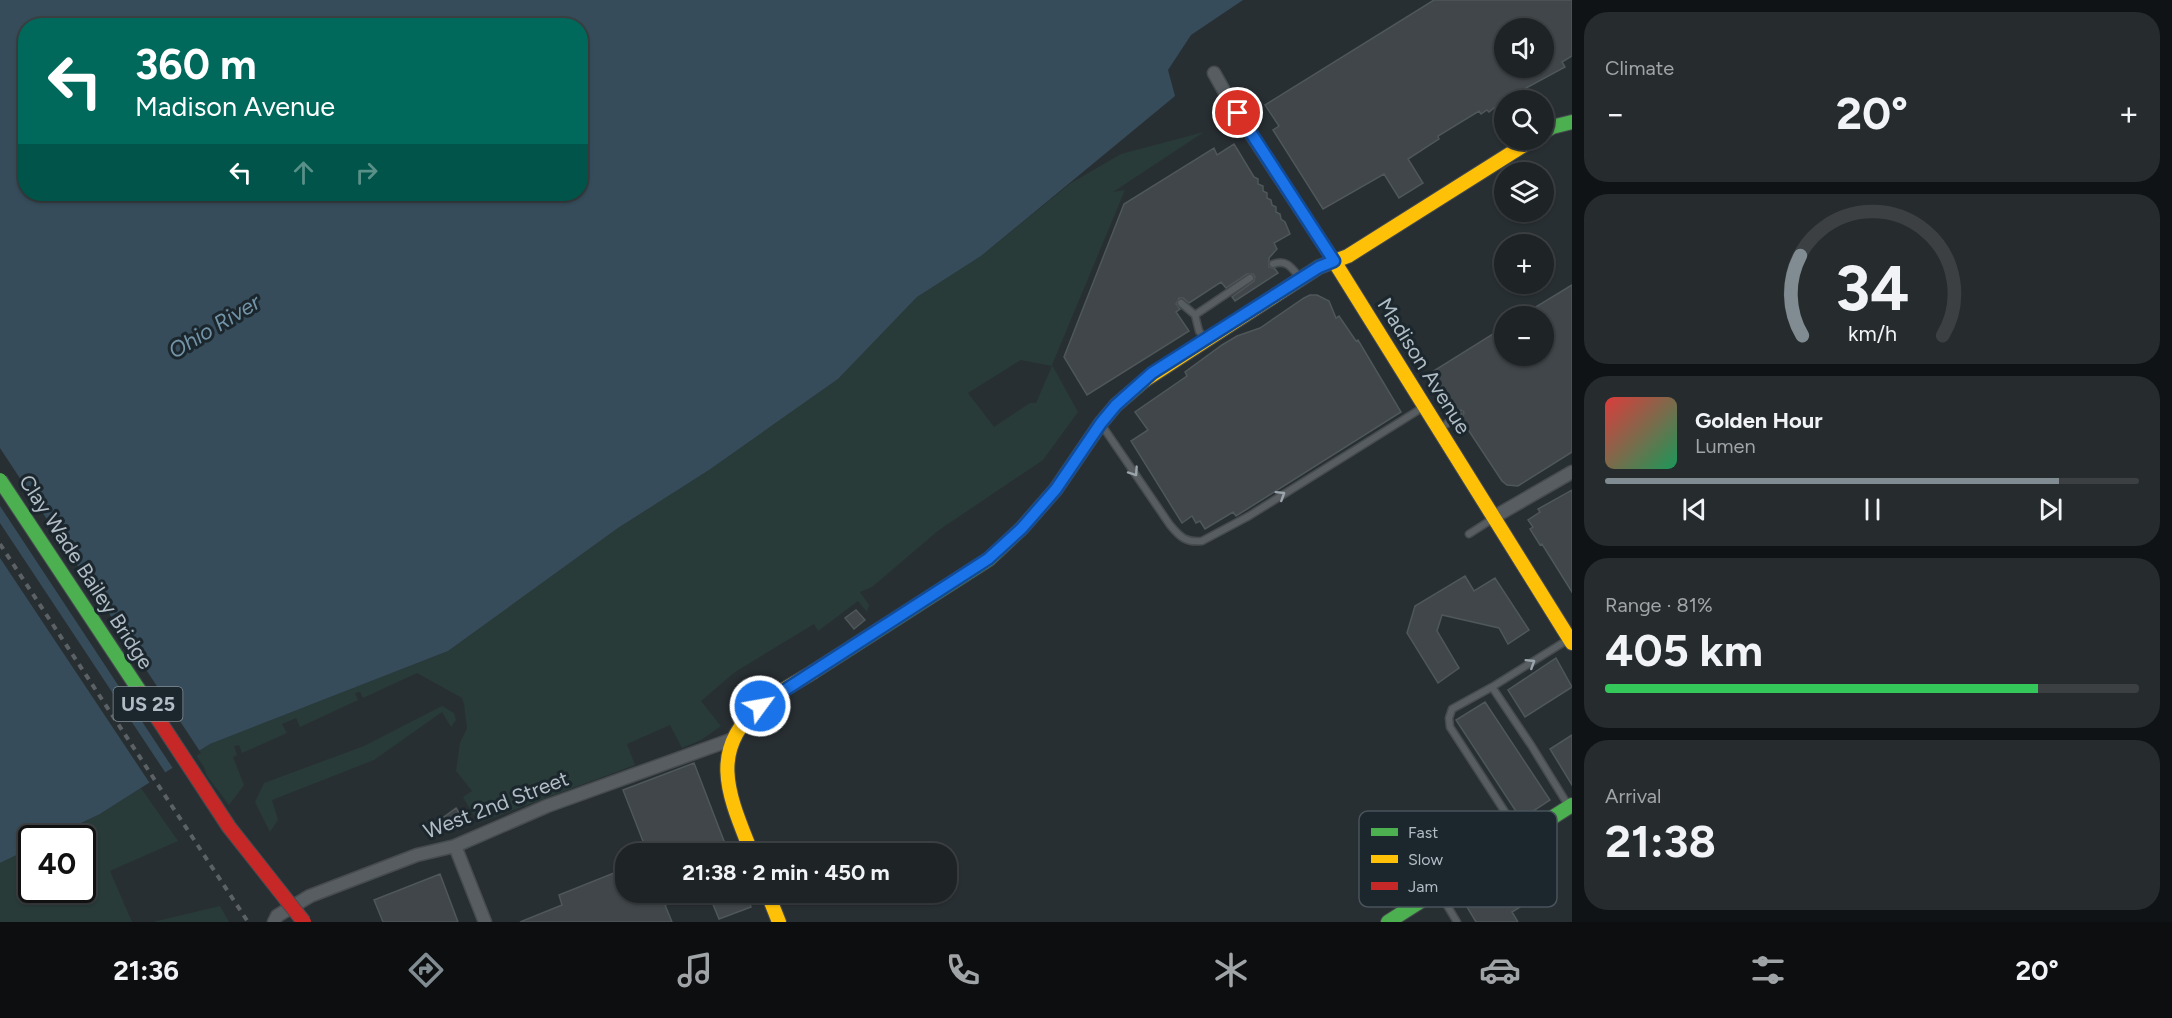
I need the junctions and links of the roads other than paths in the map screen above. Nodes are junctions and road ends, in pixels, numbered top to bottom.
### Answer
1 (1214, 73) dead end
2 (1572, 122) edge
3 (1554, 126) edge
4 (1516, 150) edge
5 (1334, 261) junction
6 (1272, 264) dead end
7 (1250, 278) dead end
8 (1300, 279) junction
9 (1181, 303) dead end
10 (1195, 315) junction
11 (1205, 340) junction
12 (1423, 407) junction
13 (1459, 415) dead end
14 (1101, 423) junction
15 (1438, 430) junction
16 (1572, 471) edge
17 (0, 480) edge
18 (1494, 518) junction
19 (1469, 534) dead end
20 (1571, 641) edge
21 (1492, 687) junction
22 (733, 738) junction
23 (1570, 806) edge
24 (1505, 811) edge
25 (1557, 814) edge
26 (748, 843) edge
27 (456, 846) junction
28 (771, 903) edge
29 (1411, 907) edge
30 (1448, 907) edge
31 (275, 919) edge
32 (303, 922) edge
33 (485, 922) edge
34 (779, 922) edge
35 (1388, 922) edge
36 (1457, 922) edge

1 - 5 street, Madison Avenue
2 - 3 street
4 - 5 street
5 - 8 street
5 - 12 street, Madison Avenue
6 - 8 lane
7 - 10 lane
8 - 11 street
9 - 10 lane
10 - 11 lane
11 - 14 street
14 -> 12 lane
12 - 15 street, Madison Avenue
13 - 15 lane
14 - 22 street
15 - 18 street, Madison Avenue
16 - 18 street
17 - 32 street, Clay Wade Bailey Bridge / US 25, bridge
18 - 19 lane
18 - 20 street, Madison Avenue
21 -> 20 lane
21 - 23 lane
21 - 24 lane
22 - 26 street
22 - 27 street, West 2nd Street
23 - 25 street
27 - 31 street, West 2nd Street
27 - 33 street
28 - 34 street
29 - 35 street
30 - 36 lane

